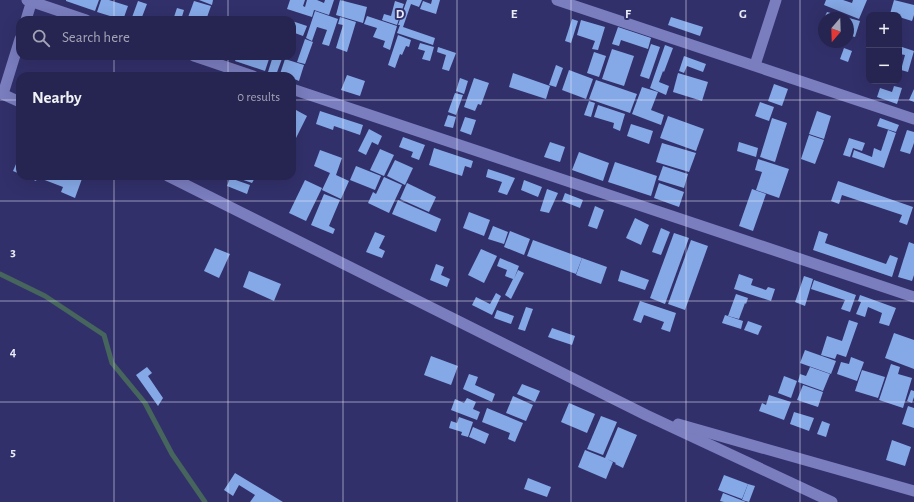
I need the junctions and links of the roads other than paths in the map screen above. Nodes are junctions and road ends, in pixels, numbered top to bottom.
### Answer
1 (30, 0) edge
2 (557, 0) edge
3 (776, 0) edge
4 (27, 16) edge
5 (75, 16) edge
6 (16, 51) edge
7 (206, 60) edge
8 (755, 65) junction
9 (241, 72) edge
10 (296, 90) edge
11 (2, 94) edge
12 (16, 100) edge
13 (914, 119) edge
14 (176, 180) edge
15 (914, 298) edge
16 (646, 415) junction
17 (914, 491) edge
18 (832, 502) edge

1 - 4 street
1 - 5 street
2 - 8 street
3 - 8 street
6 - 11 street
7 - 9 street
8 - 13 street
10 - 15 street
11 - 12 street
14 - 16 street
16 - 17 street
16 - 18 street

